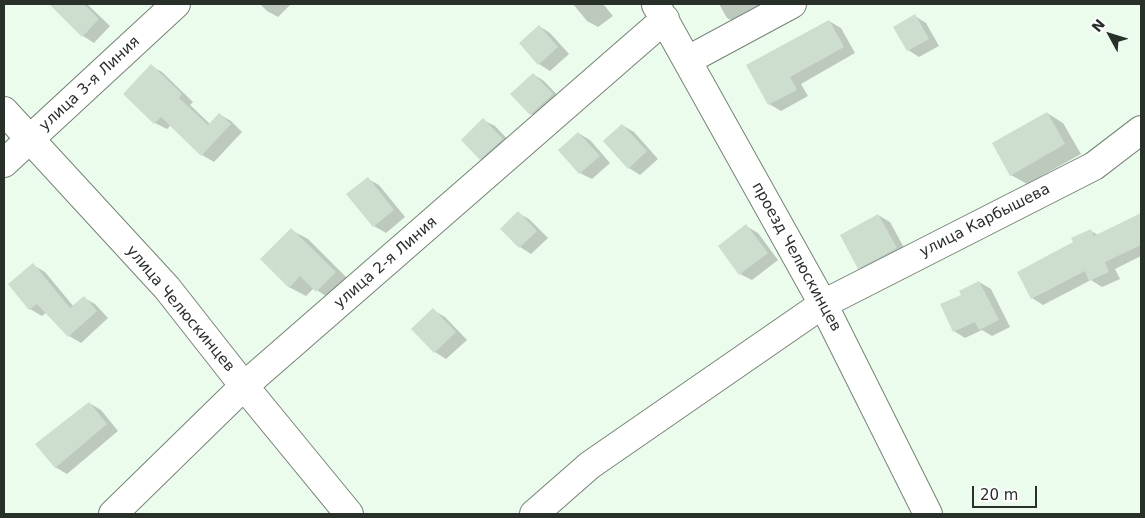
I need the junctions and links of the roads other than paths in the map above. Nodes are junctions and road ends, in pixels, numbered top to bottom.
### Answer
1 (176, 4) edge
2 (792, 4) edge
3 (660, 11) edge
4 (688, 60) junction
5 (4, 112) edge
6 (1141, 130) edge
7 (29, 140) junction
8 (4, 164) edge
9 (823, 304) junction
10 (244, 386) junction
11 (113, 514) edge
12 (349, 514) edge
13 (534, 514) edge
14 (928, 514) edge

1 - 7 street, улица 3-я Линия
2 - 4 street
3 - 4 street, проезд Челюскинцев
3 - 10 street, улица 2-я Линия
4 - 9 street, проезд Челюскинцев
5 - 7 street, улица Челюскинцев
6 - 9 street, улица Карбышева
7 - 8 street, улица 3-я Линия
7 - 10 street, улица Челюскинцев
9 - 13 street, улица Карбышева
9 - 14 street, проезд Челюскинцев
10 - 11 street, улица 2-я Линия
10 - 12 street, улица Челюскинцев

